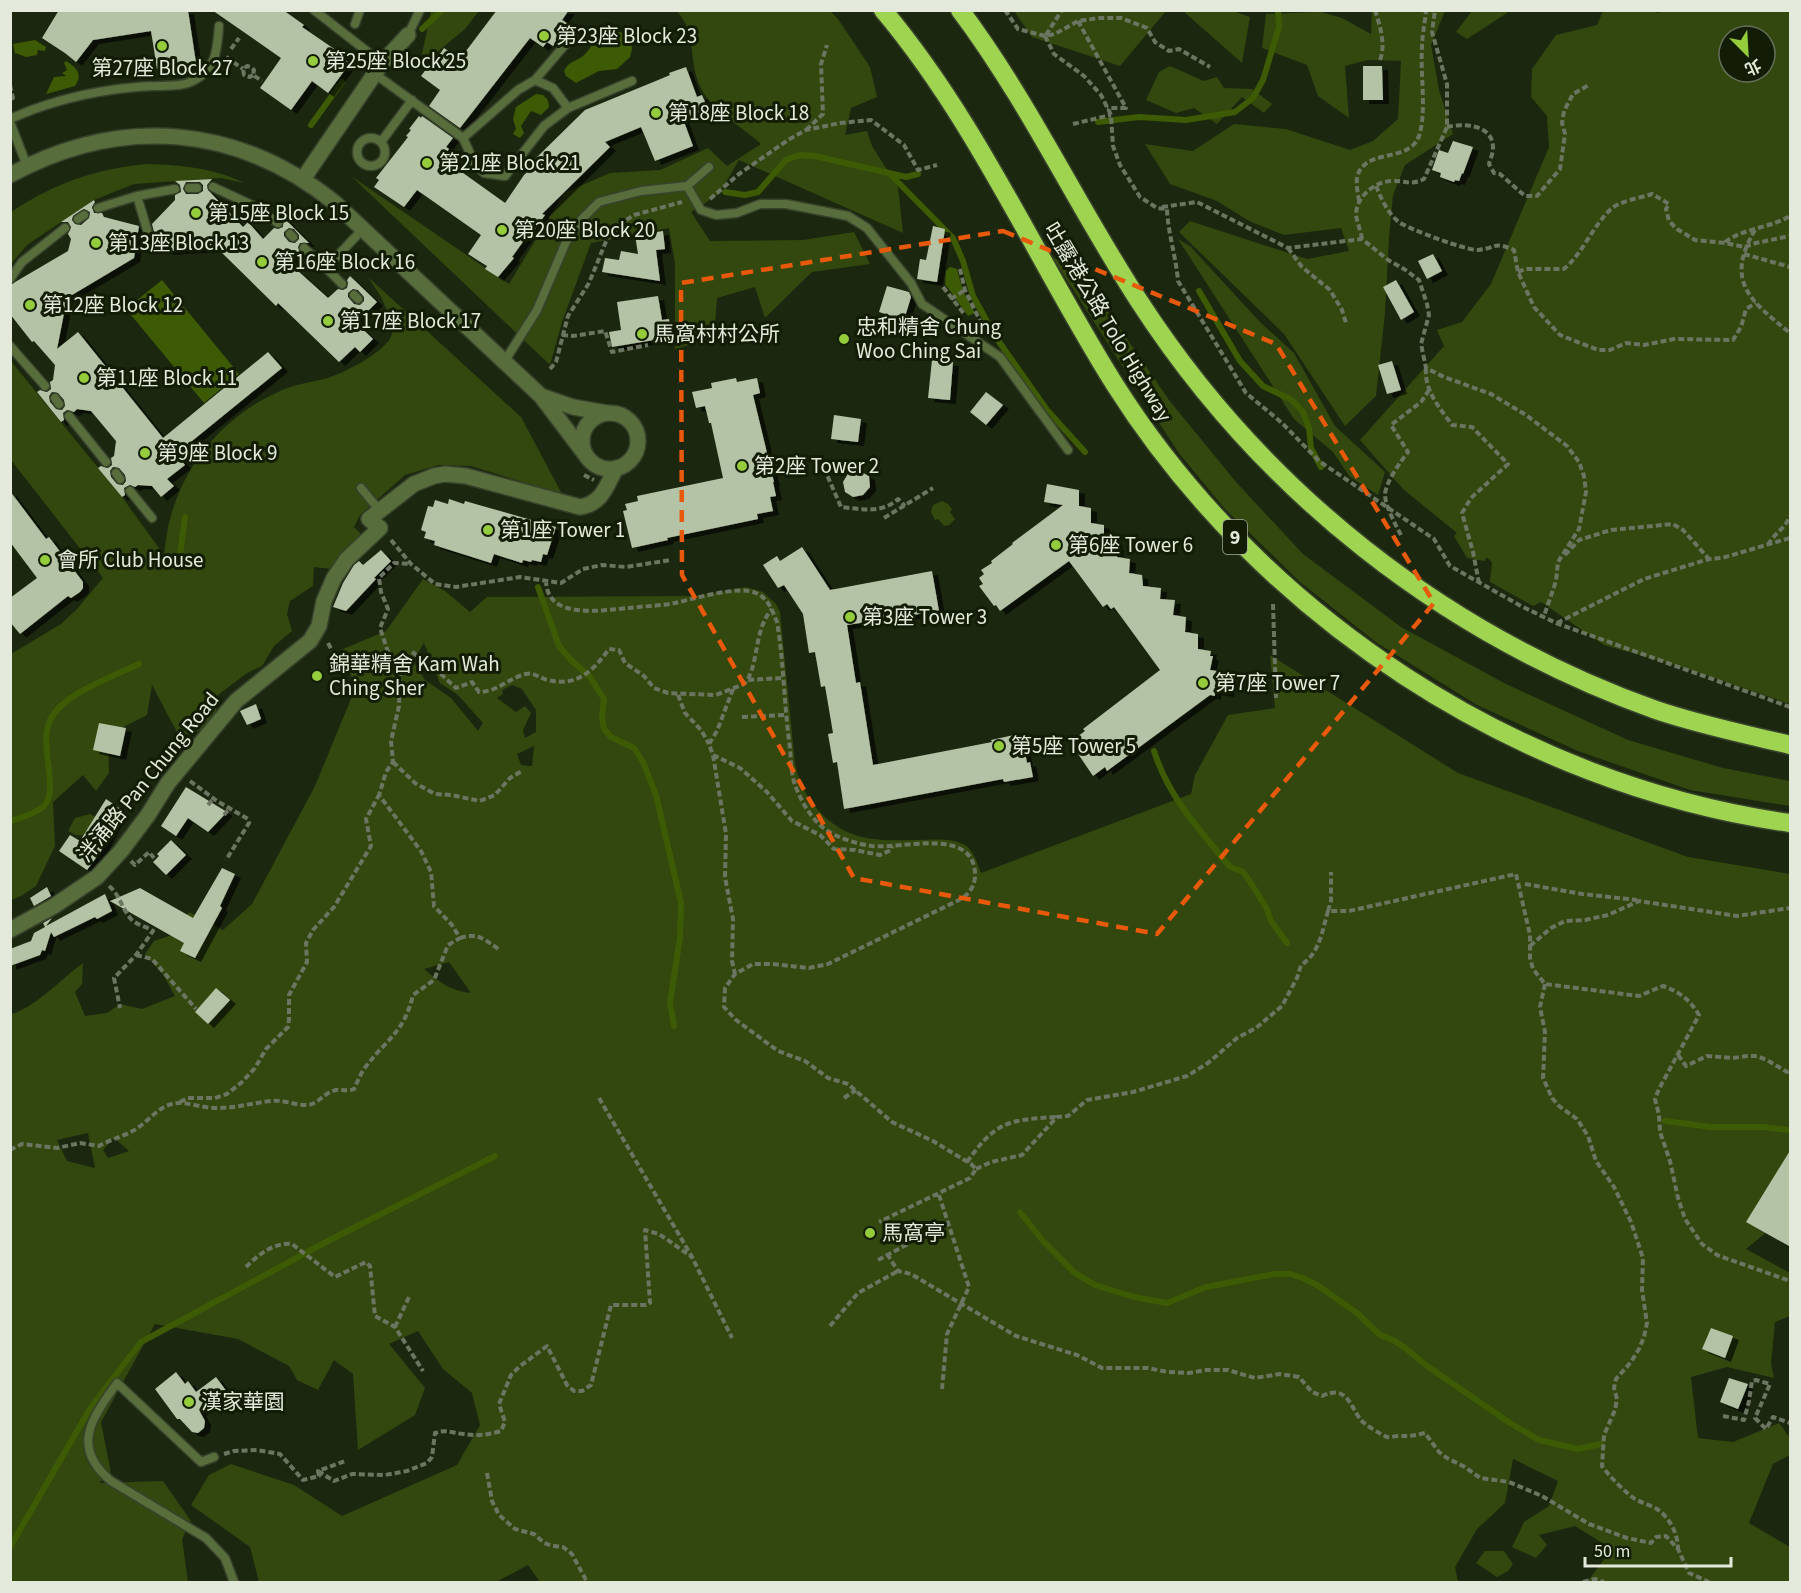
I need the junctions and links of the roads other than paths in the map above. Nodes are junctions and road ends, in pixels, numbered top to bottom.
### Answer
1 (314, 10) edge
2 (360, 10) edge
3 (420, 10) edge
4 (883, 10) edge
5 (960, 10) edge
6 (355, 24) dead end
7 (219, 26) dead end
8 (408, 35) joint
9 (570, 39) dead end
10 (378, 68) junction
11 (535, 80) junction
12 (632, 81) dead end
13 (412, 100) junction
14 (568, 108) junction
15 (10, 121) edge
16 (463, 138) junction
17 (381, 142) dead end
18 (27, 166) junction
19 (709, 167) dead end
20 (10, 175) edge
21 (303, 179) junction
22 (687, 186) junction
23 (213, 187) dead end
24 (175, 189) dead end
25 (137, 196) junction
26 (98, 208) dead end
27 (278, 223) dead end
28 (65, 228) dead end
29 (363, 229) junction
30 (151, 243) dead end
31 (304, 248) dead end
32 (326, 268) junction
33 (10, 279) edge
34 (342, 284) dead end
35 (10, 346) edge
36 (504, 362) junction
37 (45, 386) dead end
38 (541, 396) junction
39 (607, 413) junction
40 (69, 416) dead end
41 (1068, 450) dead end
42 (585, 454) junction
43 (106, 462) dead end
44 (616, 468) junction
45 (361, 488) dead end
46 (130, 491) dead end
47 (380, 511) junction
48 (152, 518) dead end
49 (1791, 745) edge
50 (1791, 823) edge
51 (10, 930) edge
52 (214, 1457) road end
53 (234, 1582) edge

1 - 10 lane
2 - 6 lane
3 - 8 lane
4 - 50 highway, 吐露港公路 Tolo Highway / 9
5 - 49 highway, 吐露港公路 Tolo Highway
7 - 15 lane
8 - 10 street
9 - 11 lane
10 - 13 lane
10 - 21 street
11 - 14 lane
11 - 16 lane
12 - 14 lane
13 - 16 lane
13 - 17 lane
14 - 16 lane
15 - 18 lane
18 - 20 street
18 - 21 street
19 - 22 lane
21 - 29 street
22 - 36 lane
22 - 41 lane
23 - 27 lane
24 - 25 lane
25 - 26 lane
25 - 30 lane
28 - 33 lane
29 - 32 lane
29 - 36 street
31 - 32 lane
32 - 34 lane
35 - 37 lane
36 - 38 street
38 - 39 street
38 - 42 street
39 - 42 street
39 - 44 street
40 - 43 lane
42 - 44 street
44 - 47 street
45 - 47 lane
46 - 48 lane
47 - 51 street, 泮涌路 Pan Chung Road
52 - 53 lane

